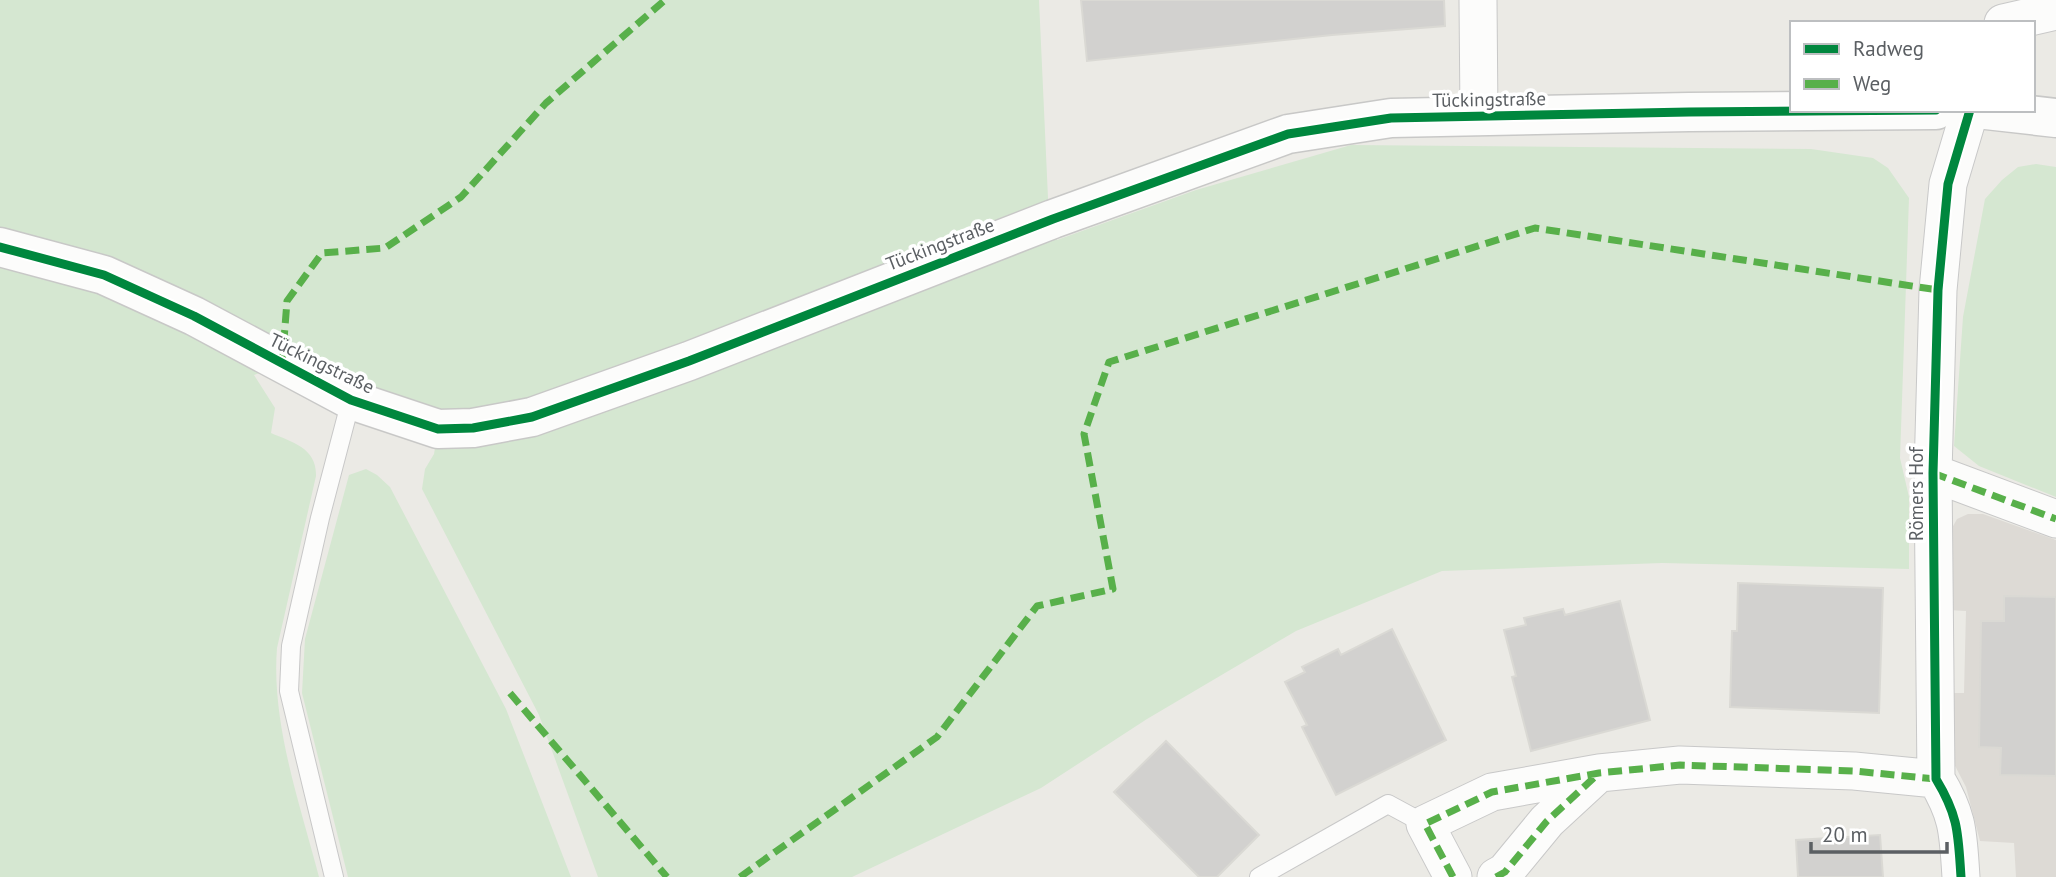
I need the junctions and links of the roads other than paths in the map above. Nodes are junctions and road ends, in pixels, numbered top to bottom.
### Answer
1 (1479, 0) edge
2 (2056, 11) edge
3 (2012, 21) edge
4 (1790, 112) edge
5 (1969, 112) edge
6 (2004, 112) edge
7 (1479, 116) junction
8 (2056, 118) edge
9 (0, 247) edge
10 (351, 400) junction
11 (1933, 473) junction
12 (2056, 519) edge
13 (1599, 774) junction
14 (1936, 779) junction
15 (1425, 824) junction
16 (334, 877) edge
17 (1259, 877) edge
18 (1453, 877) edge
19 (1496, 877) edge
20 (1961, 877) edge

1 - 7 street, Tückingstraße
2 - 3 street
4 - 7 street, Tückingstraße
5 - 11 street, Römers Hof
6 - 8 street
7 - 10 street, Tückingstraße
9 - 10 street, Tückingstraße
10 - 16 lane
11 - 12 street
11 - 14 street, Römers Hof
13 - 14 street
13 - 15 street
13 - 19 street
14 - 20 street, Römers Hof
15 - 17 lane
15 - 18 street

